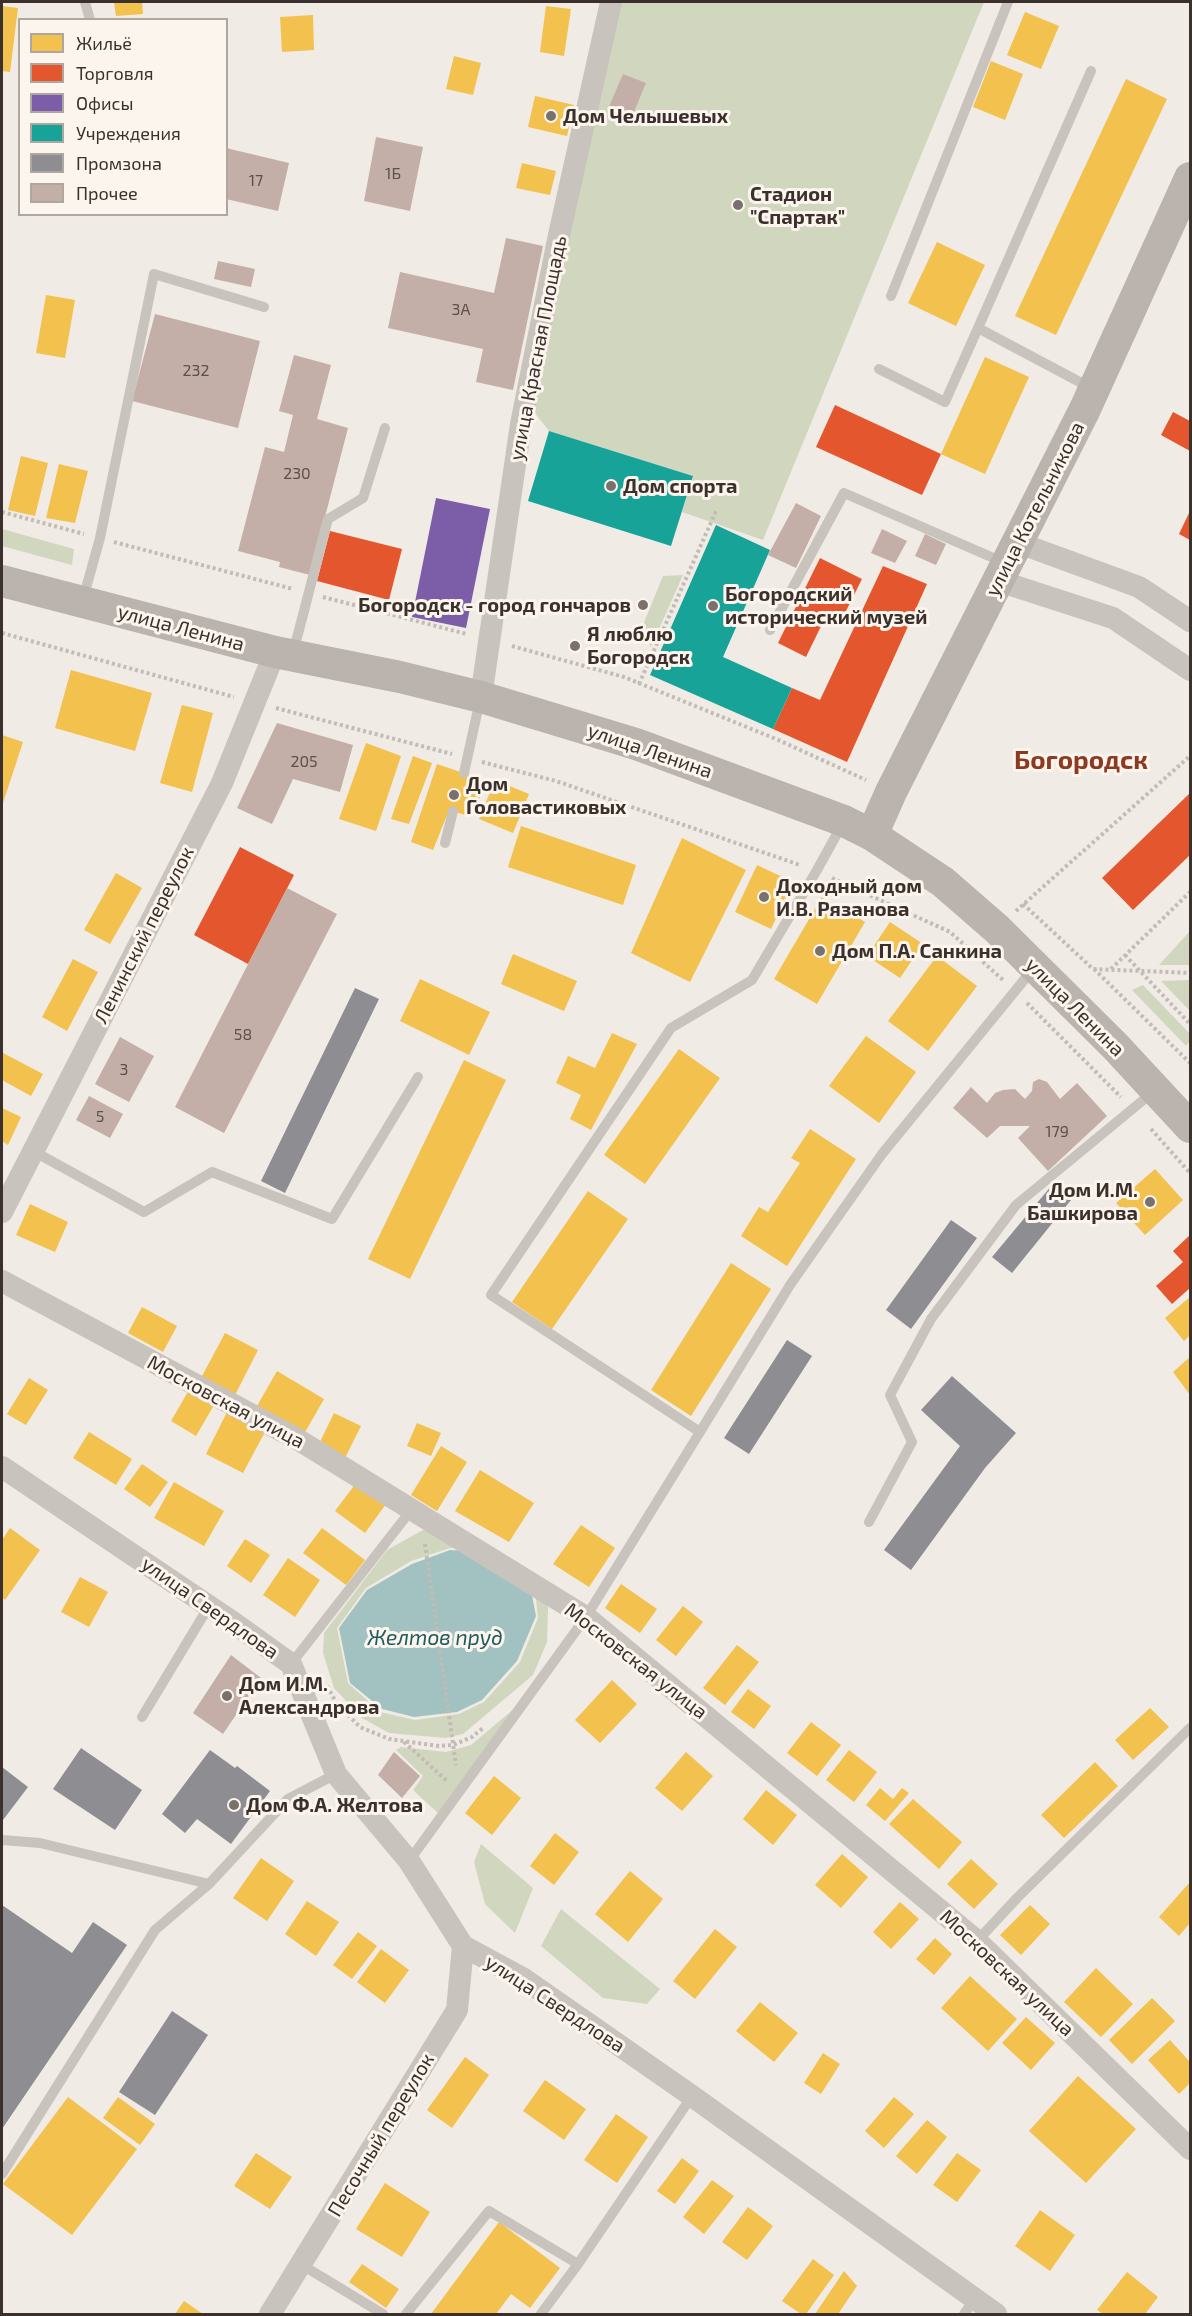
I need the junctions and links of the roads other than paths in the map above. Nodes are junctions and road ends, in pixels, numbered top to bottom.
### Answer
1 (85, 2) edge
2 (611, 2) edge
3 (1008, 2) edge
4 (89, 18) edge
5 (1091, 71) dead end
6 (1191, 178) edge
7 (891, 296) dead end
8 (264, 307) dead end
9 (978, 328) junction
10 (879, 369) dead end
11 (1094, 389) junction
12 (385, 428) dead end
13 (1009, 563) junction
14 (2, 581) edge
15 (82, 602) junction
16 (1191, 621) edge
17 (770, 630) dead end
18 (284, 655) junction
19 (1191, 670) edge
20 (481, 697) junction
21 (464, 773) dead end
22 (453, 811) dead end
23 (844, 820) junction
24 (872, 835) junction
25 (445, 843) dead end
26 (1035, 966) junction
27 (418, 1077) dead end
28 (1144, 1099) junction
29 (1191, 1128) edge
30 (33, 1151) junction
31 (2, 1212) edge
32 (2, 1281) edge
33 (700, 1432) junction
34 (2, 1467) edge
35 (415, 1511) junction
36 (869, 1522) dead end
37 (208, 1606) junction
38 (586, 1617) junction
39 (291, 1664) junction
40 (142, 1717) dead end
41 (1191, 1728) edge
42 (336, 1774) junction
43 (2, 1840) edge
44 (409, 1861) junction
45 (209, 1884) junction
46 (977, 1941) junction
47 (463, 1946) junction
48 (692, 2096) junction
49 (1191, 2150) edge
50 (2, 2174) edge
51 (578, 2264) junction
52 (302, 2265) junction
53 (969, 2306) edge
54 (270, 2314) edge
55 (383, 2314) edge
56 (406, 2314) edge
57 (541, 2314) edge
58 (996, 2314) edge

1 - 4 lane
2 - 20 street, улица Красная Площадь
3 - 7 lane
5 - 9 lane
6 - 11 main road, улица Котельникова
8 - 15 lane
9 - 10 lane
9 - 11 lane
11 - 13 main road, улица Котельникова
12 - 18 lane
13 - 16 street
13 - 17 lane
13 - 19 street
13 - 24 main road, улица Котельникова
14 - 15 main road, улица Ленина
15 - 18 main road, улица Ленина
18 - 20 main road, улица Ленина
18 - 30 street, Ленинский переулок
20 - 21 lane
20 - 23 main road, улица Ленина
22 - 25 lane
23 - 24 main road, улица Ленина
23 - 33 lane
24 - 26 main road, улица Ленина
26 - 28 main road, улица Ленина
26 - 33 lane
27 - 30 lane
28 - 29 main road, улица Ленина
28 - 36 lane
30 - 31 street, Ленинский переулок
32 - 35 street, Московская улица
33 - 38 lane
34 - 37 street, улица Свердлова
35 - 38 street, Московская улица
35 - 39 lane
37 - 39 street, улица Свердлова
37 - 40 lane
38 - 44 lane
38 - 46 street, Московская улица
39 - 42 street, улица Свердлова
41 - 46 lane
42 - 44 street, улица Свердлова
42 - 45 lane
43 - 45 lane
44 - 47 street, улица Свердлова
45 - 50 lane
46 - 49 street, Московская улица
47 - 48 street, улица Свердлова
47 - 52 street, Песочный переулок
48 - 51 lane
48 - 53 street, улица Свердлова
51 - 56 lane
51 - 57 lane
52 - 54 street, Песочный переулок
52 - 55 lane
53 - 58 street, улица Свердлова

